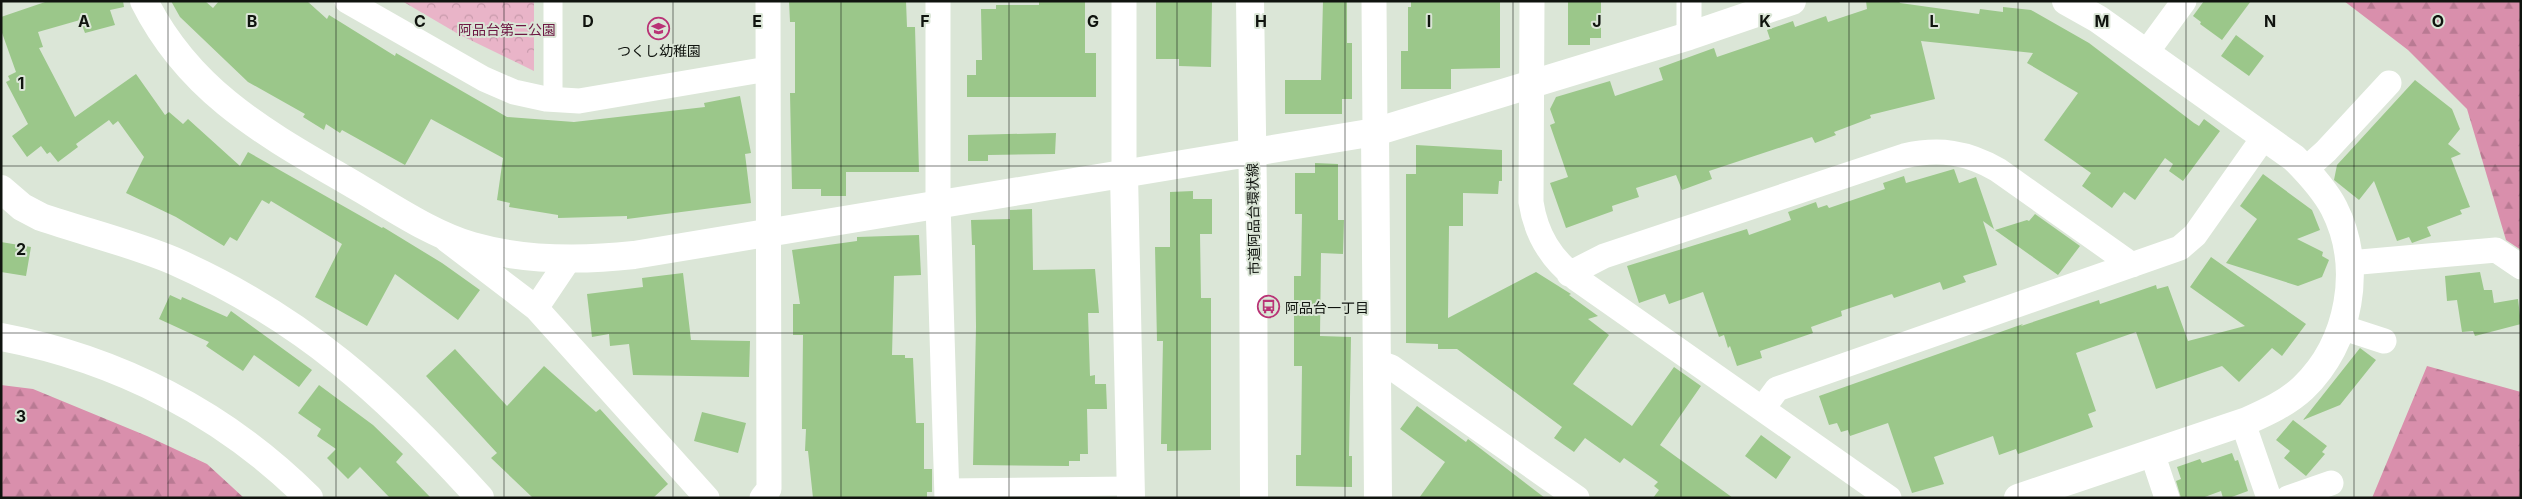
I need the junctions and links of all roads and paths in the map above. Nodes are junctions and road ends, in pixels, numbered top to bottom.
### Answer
1 (144, 1) edge
2 (347, 1) edge
3 (553, 1) edge
4 (768, 1) edge
5 (938, 1) edge
6 (1124, 1) edge
7 (1250, 1) edge
8 (1374, 1) edge
9 (1532, 1) edge
10 (1689, 1) edge
11 (1792, 1) edge
12 (2066, 1) edge
13 (2184, 1) edge
14 (1689, 36) junction
15 (2146, 53) junction
16 (768, 69) junction
17 (2388, 83) dead end
18 (1533, 84) junction
19 (553, 100) junction
20 (1375, 132) junction
21 (2264, 137) junction
22 (1252, 154) junction
23 (2306, 170) junction
24 (1124, 174) junction
25 (1, 189) edge
26 (938, 203) junction
27 (768, 232) junction
28 (443, 237) junction
29 (569, 259) junction
30 (2349, 263) junction
31 (2132, 265) junction
32 (2521, 267) edge
33 (1569, 274) junction
34 (536, 308) junction
35 (2341, 327) junction
36 (1, 337) edge
37 (2384, 341) dead end
38 (1377, 362) junction
39 (1763, 408) junction
40 (2243, 423) junction
41 (2152, 453) junction
42 (2331, 483) dead end
43 (1131, 492) edge
44 (947, 493) edge
45 (309, 498) edge
46 (480, 498) edge
47 (707, 498) edge
48 (762, 498) edge
49 (1254, 498) edge
50 (1378, 498) edge
51 (1577, 498) edge
52 (1889, 498) edge
53 (2018, 498) edge
54 (2167, 498) edge
55 (2269, 498) edge
56 (2288, 498) edge

1 - 28 street
2 - 19 street
3 - 19 street
4 - 16 street
5 - 26 street
6 - 24 street
7 - 22 street, 市道阿品台環状線
8 - 20 street
9 - 18 street
10 - 14 street
11 - 14 street
12 - 15 street
13 - 15 street
14 - 18 street
15 - 21 street
16 - 19 street
16 - 27 street
17 - 23 street
18 - 20 street
18 - 33 street
20 - 22 street
20 - 38 street
21 - 23 street
21 - 31 street
22 - 24 street
22 - 49 street, 市道阿品台環状線
23 - 30 street
24 - 26 street
24 - 43 street
25 - 46 street
26 - 27 street
26 - 44 street
27 - 29 street
27 - 48 street
28 - 29 street
28 - 34 street
29 - 34 street
30 - 32 street
30 - 35 street
31 - 33 street
31 - 39 street
33 - 39 street
34 - 47 street
35 - 37 street
35 - 40 street
36 - 45 street
38 - 50 street
38 - 51 street
39 - 52 street
40 - 41 street
40 - 55 street
41 - 53 street
41 - 54 street
42 - 56 street
43 - 44 street

